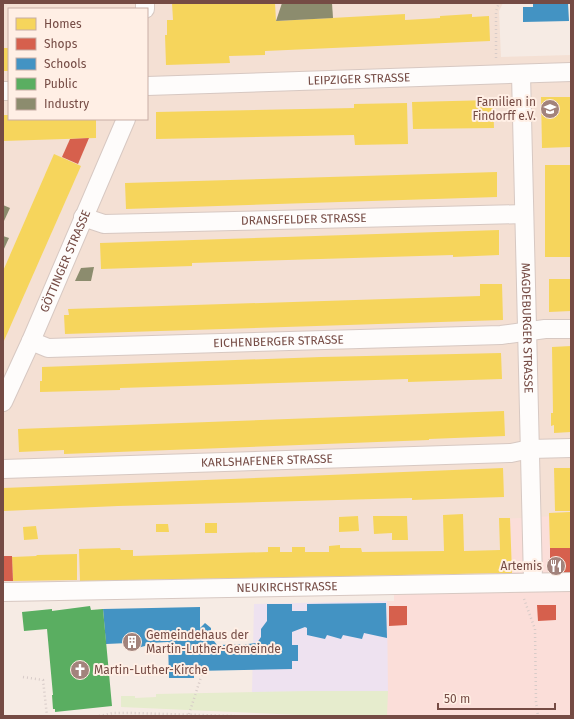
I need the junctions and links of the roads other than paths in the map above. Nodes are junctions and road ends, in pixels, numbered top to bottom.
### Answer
1 (571, 72) edge
2 (521, 74) junction
3 (148, 86) edge
4 (126, 120) edge
5 (524, 214) junction
6 (83, 217) junction
7 (571, 329) edge
8 (527, 332) junction
9 (31, 341) junction
10 (3, 402) edge
11 (571, 448) edge
12 (530, 449) junction
13 (3, 469) edge
14 (533, 581) junction
15 (571, 582) edge
16 (6, 592) edge

1 - 2 street, LEIPZIGER STRASSE
2 - 3 street, LEIPZIGER STRASSE
2 - 5 street, MAGDEBURGER STRASSE
4 - 6 street, GÖTTINGER STRASSE
5 - 6 street, DRANSFELDER STRASSE
5 - 8 street, MAGDEBURGER STRASSE
6 - 9 street, GÖTTINGER STRASSE
7 - 8 street, EICHENBERGER STRASSE
8 - 9 street, EICHENBERGER STRASSE
8 - 12 street, MAGDEBURGER STRASSE
9 - 10 street, GÖTTINGER STRASSE
11 - 12 street, KARLSHAFENER STRASSE
12 - 13 street, KARLSHAFENER STRASSE
12 - 14 street, MAGDEBURGER STRASSE
14 - 15 street, NEUKIRCHSTRASSE
14 - 16 street, NEUKIRCHSTRASSE

